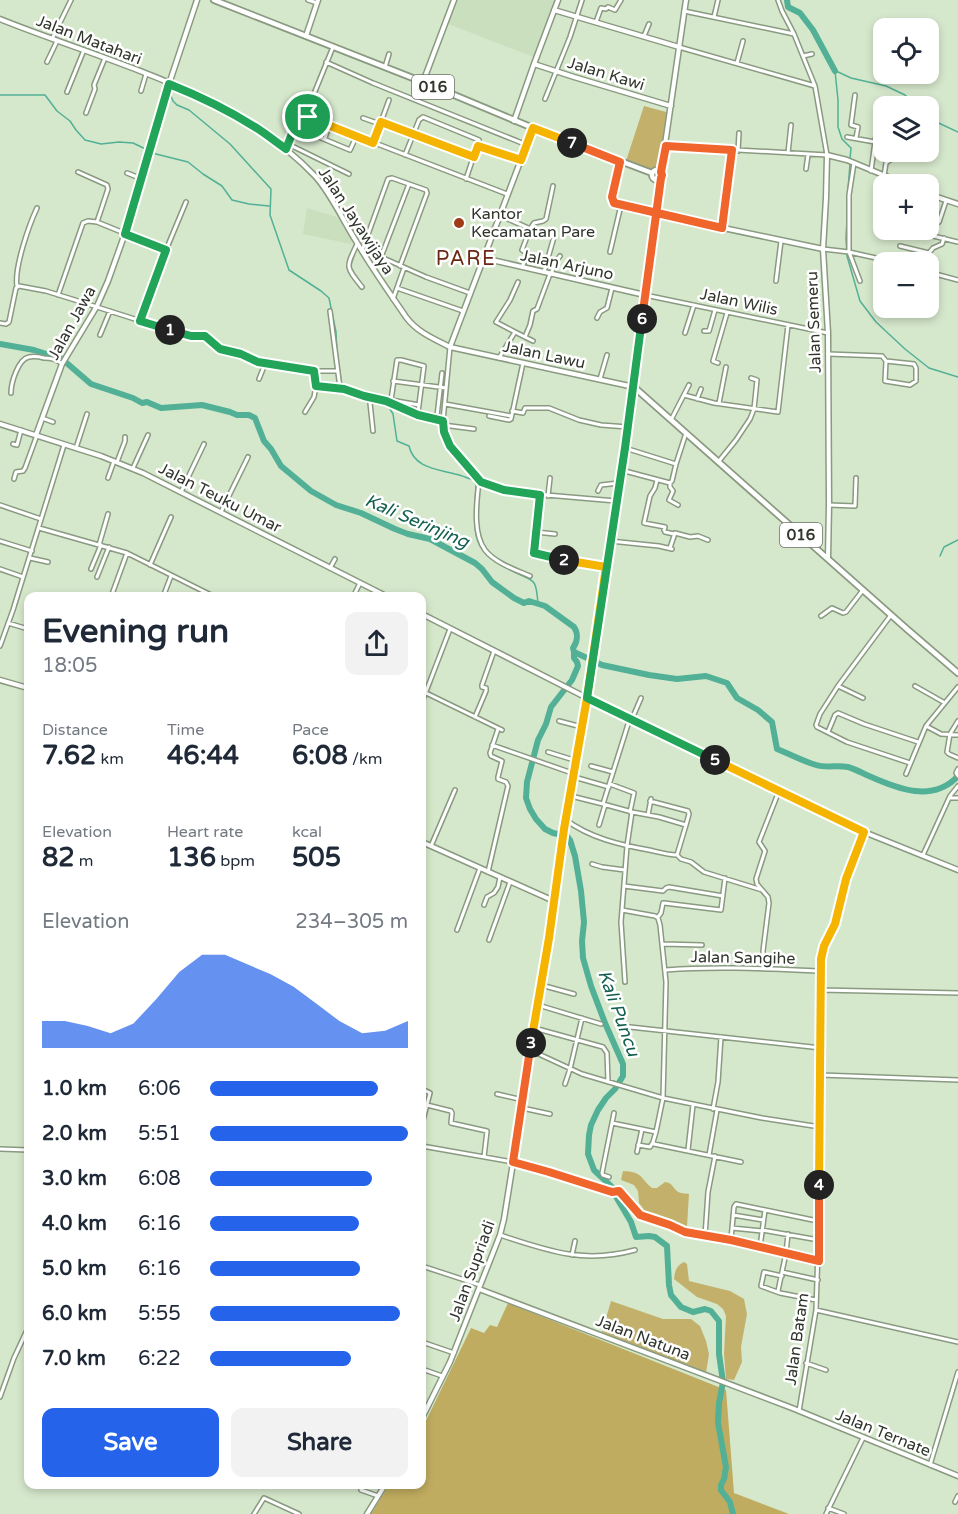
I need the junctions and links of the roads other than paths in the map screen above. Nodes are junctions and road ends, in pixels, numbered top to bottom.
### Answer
1 (71, 0) edge
2 (196, 0) edge
3 (214, 0) edge
4 (308, 0) edge
5 (454, 0) edge
6 (558, 0) edge
7 (582, 0) edge
8 (621, 0) edge
9 (686, 0) edge
10 (718, 0) edge
11 (778, 0) edge
12 (317, 2) edge
13 (554, 10) junction
14 (684, 11) junction
15 (577, 16) junction
16 (714, 17) junction
17 (0, 19) edge
18 (596, 22) junction
19 (649, 24) dead end
20 (794, 33) junction
21 (306, 36) junction
22 (644, 36) junction
23 (54, 40) junction
24 (743, 41) dead end
25 (333, 47) junction
26 (680, 47) junction
27 (84, 50) junction
28 (389, 54) dead end
29 (812, 54) dead end
30 (803, 56) junction
31 (105, 58) junction
32 (47, 62) dead end
33 (326, 62) junction
34 (737, 63) junction
35 (534, 64) junction
36 (385, 67) junction
37 (556, 71) junction
38 (146, 74) junction
39 (423, 82) junction
40 (171, 85) junction
41 (815, 86) junction
42 (141, 91) dead end
43 (67, 92) dead end
44 (855, 95) dead end
45 (312, 98) junction
46 (545, 99) dead end
47 (389, 100) dead end
48 (671, 106) junction
49 (86, 113) dead end
50 (363, 118) dead end
51 (514, 121) junction
52 (380, 123) junction
53 (791, 125) dead end
54 (329, 126) junction
55 (295, 127) junction
56 (533, 128) junction
57 (739, 133) dead end
58 (413, 134) junction
59 (356, 137) junction
60 (848, 137) dead end
61 (856, 138) junction
62 (324, 139) junction
63 (873, 142) edge
64 (373, 143) junction
65 (527, 145) junction
66 (478, 146) junction
67 (666, 146) junction
68 (287, 147) junction
69 (732, 150) junction
70 (738, 151) junction
71 (788, 153) junction
72 (808, 154) junction
73 (405, 155) junction
74 (826, 155) junction
75 (873, 156) edge
76 (474, 157) junction
77 (521, 160) junction
78 (620, 162) junction
79 (854, 163) junction
80 (806, 170) dead end
81 (871, 171) junction
82 (78, 172) dead end
83 (127, 173) dead end
84 (349, 174) dead end
85 (879, 174) edge
86 (661, 175) junction
87 (142, 179) junction
88 (466, 179) junction
89 (409, 184) junction
90 (553, 186) dead end
91 (507, 194) junction
92 (939, 198) edge
93 (946, 200) junction
94 (186, 202) dead end
95 (958, 204) edge
96 (621, 205) junction
97 (37, 208) dead end
98 (657, 214) junction
99 (499, 215) junction
100 (97, 222) junction
101 (939, 222) dead end
102 (722, 228) junction
103 (530, 229) junction
104 (125, 234) junction
105 (939, 237) edge
106 (944, 238) junction
107 (781, 240) junction
108 (958, 242) edge
109 (357, 244) junction
110 (900, 246) dead end
111 (823, 249) junction
112 (166, 250) junction
113 (362, 251) junction
114 (610, 252) dead end
115 (847, 252) junction
116 (560, 256) dead end
117 (483, 258) junction
118 (873, 258) edge
119 (400, 266) junction
120 (522, 267) junction
121 (404, 268) junction
122 (544, 272) junction
123 (551, 274) junction
124 (939, 275) edge
125 (958, 280) edge
126 (776, 281) dead end
127 (861, 281) dead end
128 (518, 282) dead end
129 (17, 286) junction
130 (362, 287) dead end
131 (397, 288) junction
132 (612, 288) junction
133 (470, 293) junction
134 (58, 295) junction
135 (645, 295) junction
136 (393, 299) junction
137 (694, 304) junction
138 (98, 306) junction
139 (715, 310) junction
140 (110, 311) junction
141 (330, 311) dead end
142 (464, 311) junction
143 (726, 312) junction
144 (597, 318) dead end
145 (140, 321) junction
146 (0, 323) edge
147 (788, 325) junction
148 (704, 331) dead end
149 (515, 332) junction
150 (685, 333) dead end
151 (828, 333) junction
152 (100, 335) dead end
153 (525, 337) junction
154 (533, 341) dead end
155 (450, 347) junction
156 (828, 354) junction
157 (607, 355) dead end
158 (499, 358) junction
159 (886, 361) junction
160 (62, 363) junction
161 (523, 363) junction
162 (718, 363) dead end
163 (265, 364) junction
164 (726, 367) dead end
165 (314, 371) junction
166 (338, 371) junction
167 (442, 373) dead end
168 (635, 374) junction
169 (725, 374) junction
170 (730, 375) dead end
171 (751, 378) dead end
172 (259, 379) dead end
173 (600, 379) junction
174 (393, 381) junction
175 (422, 385) junction
176 (688, 385) dead end
177 (316, 386) junction
178 (633, 387) junction
179 (342, 388) junction
180 (443, 388) junction
181 (701, 389) dead end
182 (11, 393) dead end
183 (684, 395) junction
184 (644, 396) junction
185 (697, 399) junction
186 (370, 400) junction
187 (719, 403) junction
188 (445, 404) junction
189 (419, 405) junction
190 (754, 409) junction
191 (305, 412) dead end
192 (418, 412) dead end
193 (512, 413) junction
194 (87, 414) dead end
195 (489, 416) dead end
196 (42, 418) junction
197 (671, 420) junction
198 (441, 421) junction
199 (53, 422) dead end
200 (0, 424) edge
201 (628, 427) junction
202 (474, 429) dead end
203 (21, 430) junction
204 (373, 431) dead end
205 (686, 433) junction
206 (37, 435) junction
207 (148, 435) dead end
208 (124, 437) dead end
209 (13, 444) dead end
210 (64, 444) junction
211 (204, 444) dead end
212 (76, 448) junction
213 (625, 448) junction
214 (248, 457) dead end
215 (116, 461) junction
216 (718, 462) junction
217 (676, 464) junction
218 (133, 468) junction
219 (621, 470) junction
220 (108, 478) dead end
221 (550, 478) dead end
222 (856, 478) dead end
223 (14, 479) dead end
224 (479, 480) junction
225 (657, 480) junction
226 (619, 483) junction
227 (670, 483) junction
228 (598, 491) dead end
229 (181, 492) junction
230 (540, 495) junction
231 (548, 496) junction
232 (616, 501) junction
233 (0, 505) edge
234 (678, 505) dead end
235 (829, 505) junction
236 (221, 512) junction
237 (108, 514) dead end
238 (171, 517) dead end
239 (41, 519) junction
240 (39, 528) junction
241 (535, 532) junction
242 (555, 534) dead end
243 (674, 534) junction
244 (708, 540) dead end
245 (610, 541) junction
246 (0, 542) edge
247 (100, 545) junction
248 (109, 547) junction
249 (32, 551) junction
250 (127, 553) junction
251 (30, 558) junction
252 (828, 558) junction
253 (335, 559) dead end
254 (48, 562) dead end
255 (150, 565) junction
256 (606, 567) junction
257 (330, 568) junction
258 (0, 569) edge
259 (92, 569) dead end
260 (171, 576) junction
261 (530, 576) dead end
262 (23, 577) junction
263 (97, 577) dead end
264 (360, 583) junction
265 (863, 590) junction
266 (113, 592) edge
267 (165, 592) edge
268 (205, 592) edge
269 (356, 592) edge
270 (378, 592) edge
271 (891, 615) junction
272 (426, 616) edge
273 (821, 616) dead end
274 (8, 623) junction
275 (24, 628) edge
276 (450, 629) junction
277 (2, 633) edge
278 (0, 646) edge
279 (494, 651) junction
280 (958, 673) edge
281 (0, 680) edge
282 (426, 685) edge
283 (838, 686) junction
284 (915, 686) dead end
285 (24, 687) edge
286 (958, 687) edge
287 (426, 693) edge
288 (587, 698) junction
289 (641, 698) dead end
290 (862, 698) dead end
291 (945, 703) junction
292 (475, 717) junction
293 (631, 719) junction
294 (559, 721) dead end
295 (958, 721) edge
296 (926, 726) junction
297 (582, 727) junction
298 (828, 732) junction
299 (950, 734) junction
300 (958, 735) edge
301 (918, 742) junction
302 (492, 745) junction
303 (548, 752) dead end
304 (958, 758) edge
305 (577, 761) junction
306 (910, 763) junction
307 (591, 766) dead end
308 (958, 769) edge
309 (613, 772) junction
310 (906, 774) dead end
311 (574, 775) junction
312 (957, 775) edge
313 (610, 785) junction
314 (958, 786) edge
315 (455, 790) dead end
316 (779, 791) junction
317 (571, 796) junction
318 (950, 798) junction
319 (958, 798) edge
320 (604, 805) junction
321 (631, 812) junction
322 (648, 815) junction
323 (566, 820) junction
324 (599, 825) dead end
325 (686, 825) junction
326 (864, 832) junction
327 (426, 844) edge
328 (430, 846) junction
329 (627, 846) junction
330 (676, 855) junction
331 (923, 855) junction
332 (592, 864) dead end
333 (480, 868) junction
334 (625, 870) junction
335 (958, 870) edge
336 (488, 872) junction
337 (500, 877) junction
338 (725, 878) junction
339 (510, 882) junction
340 (624, 886) junction
341 (763, 890) junction
342 (723, 896) junction
343 (554, 901) junction
344 (483, 905) dead end
345 (622, 910) junction
346 (658, 918) junction
347 (457, 930) dead end
348 (489, 940) dead end
349 (663, 945) junction
350 (702, 945) dead end
351 (764, 969) junction
352 (666, 970) junction
353 (821, 971) junction
354 (625, 982) dead end
355 (541, 985) junction
356 (820, 990) junction
357 (958, 993) edge
358 (574, 994) dead end
359 (538, 1005) junction
360 (582, 1018) junction
361 (601, 1024) dead end
362 (621, 1026) dead end
363 (534, 1028) junction
364 (664, 1031) junction
365 (722, 1037) junction
366 (577, 1041) junction
367 (820, 1048) junction
368 (530, 1050) junction
369 (570, 1069) junction
370 (821, 1076) junction
371 (958, 1080) edge
372 (608, 1082) junction
373 (565, 1084) dead end
374 (426, 1091) edge
375 (497, 1094) dead end
376 (663, 1098) junction
377 (523, 1100) junction
378 (427, 1105) junction
379 (693, 1105) junction
380 (522, 1108) junction
381 (426, 1109) edge
382 (715, 1109) junction
383 (614, 1113) dead end
384 (550, 1114) dead end
385 (612, 1123) junction
386 (820, 1127) junction
387 (642, 1129) junction
388 (656, 1132) junction
389 (653, 1143) junction
390 (638, 1145) junction
391 (426, 1147) edge
392 (0, 1149) edge
393 (24, 1150) edge
394 (688, 1150) junction
395 (637, 1152) dead end
396 (709, 1155) junction
397 (715, 1156) junction
398 (484, 1157) junction
399 (513, 1162) junction
400 (741, 1162) dead end
401 (609, 1177) dead end
402 (765, 1210) junction
403 (733, 1215) junction
404 (764, 1220) junction
405 (813, 1220) dead end
406 (732, 1228) junction
407 (762, 1231) junction
408 (788, 1234) junction
409 (500, 1235) junction
410 (705, 1236) junction
411 (813, 1239) dead end
412 (731, 1240) junction
413 (574, 1241) dead end
414 (760, 1246) junction
415 (635, 1250) dead end
416 (786, 1253) junction
417 (572, 1256) junction
418 (819, 1261) junction
419 (426, 1267) edge
420 (782, 1274) junction
421 (818, 1280) junction
422 (480, 1287) junction
423 (778, 1291) junction
424 (816, 1300) junction
425 (816, 1310) junction
426 (24, 1337) edge
427 (958, 1341) edge
428 (426, 1343) edge
429 (454, 1353) junction
430 (806, 1364) junction
431 (826, 1370) dead end
432 (426, 1371) edge
433 (958, 1372) edge
434 (443, 1377) junction
435 (0, 1397) edge
436 (426, 1411) edge
437 (799, 1411) junction
438 (863, 1438) junction
439 (930, 1465) junction
440 (958, 1476) edge
441 (382, 1489) edge
442 (361, 1490) dead end
443 (378, 1496) junction
444 (958, 1496) edge
445 (955, 1502) dead end
446 (828, 1508) junction
447 (254, 1514) edge
448 (299, 1514) edge
449 (367, 1514) edge
450 (826, 1514) edge
451 (844, 1514) edge

1 - 23 street
2 - 40 street, Jalan Jawa
3 - 21 main road, 016
4 - 12 street
5 - 39 street
6 - 13 street
7 - 15 street
8 - 18 street
9 - 14 street
10 - 16 street
11 - 20 street, Jalan Semeru
12 - 21 street
13 - 15 street
13 - 35 street
14 - 16 street
14 - 26 street
15 - 18 street
15 - 37 street
16 - 20 street
17 - 23 street, Jalan Matahari
18 - 22 street
19 - 22 street
20 - 30 street, Jalan Semeru
21 - 25 main road, 016
22 - 26 street
23 - 27 street, Jalan Matahari
23 - 32 street
24 - 34 street
25 - 33 street
25 - 36 main road, 016
26 - 34 street
26 - 48 street
27 - 31 street, Jalan Matahari
27 - 43 street
28 - 36 street
29 - 30 street
30 - 41 street, Jalan Semeru
31 - 38 street, Jalan Matahari
31 - 49 street
33 - 45 street
33 - 65 street
34 - 41 street
35 - 37 street, Jalan Kawi
35 - 51 street
36 - 39 main road, 016
37 - 46 street
37 - 48 street, Jalan Kawi
38 - 40 street, Jalan Matahari
38 - 42 street
39 - 51 main road, 016
40 - 68 street, Jalan Jayawijaya
40 - 87 street, Jalan Jawa
41 - 74 street, Jalan Semeru
44 - 61 street
45 - 54 street
45 - 55 street
47 - 52 street
48 - 67 street
50 - 52 street
51 - 56 main road, 016
52 - 58 street
52 - 64 street
53 - 71 street
54 - 59 street
54 - 62 street
55 - 62 street
55 - 68 street
56 - 65 street
56 - 78 main road, 016
57 - 70 street
58 - 66 street
58 - 73 street
58 - 76 street
59 - 62 street
59 - 64 street
60 - 61 street
61 - 63 street
64 - 73 street
65 - 77 street
66 - 76 street
66 - 77 street
67 - 69 street
67 - 86 street
68 - 84 street
68 - 109 street, Jalan Jayawijaya
69 - 70 street
69 - 102 street
70 - 71 street
71 - 72 street
72 - 74 street
72 - 80 street
73 - 88 street
74 - 79 street
74 - 111 street, Jalan Semeru
75 - 81 street
76 - 88 street
77 - 91 street
78 - 86 main road, 016
78 - 96 street
79 - 81 street
79 - 115 street
81 - 85 street
82 - 100 street
83 - 87 street
86 - 98 main road, 016
87 - 104 street, Jalan Jawa
88 - 91 street
89 - 113 street
89 - 119 street
89 - 119 street
90 - 103 street
91 - 99 street
92 - 93 street
93 - 95 street
93 - 101 street
94 - 112 street
96 - 98 street
96 - 114 street
97 - 129 street
98 - 102 street
98 - 135 main road, 016
99 - 103 street
99 - 117 street
100 - 104 street
100 - 134 street
102 - 107 street
103 - 120 street
103 - 122 street
104 - 112 street
104 - 138 street, Jalan Jawa
105 - 106 street
106 - 108 street
106 - 110 street
107 - 111 street
107 - 126 street
109 - 113 street, Jalan Jayawijaya
109 - 130 street
111 - 115 street
111 - 151 street, Jalan Semeru
112 - 145 street
113 - 136 street, Jalan Jayawijaya
115 - 118 street
115 - 127 street
116 - 123 street
117 - 120 street, Jalan Arjuno
117 - 133 street
119 - 121 street
120 - 122 street, Jalan Arjuno
121 - 131 street
121 - 133 street
122 - 123 street, Jalan Arjuno
123 - 132 street, Jalan Arjuno
123 - 153 street
124 - 125 street
128 - 149 street
129 - 134 street
129 - 146 street
131 - 136 street
131 - 142 street
132 - 135 street, Jalan Arjuno
132 - 144 street
133 - 142 street
134 - 138 street
135 - 137 street, Jalan Wilis
135 - 168 main road, 016
136 - 155 street, Jalan Jayawijaya
137 - 139 street, Jalan Wilis
137 - 150 street
138 - 140 street
138 - 160 street, Jalan Jawa
139 - 143 street, Jalan Wilis
139 - 148 street
140 - 145 street
140 - 152 street
141 - 166 street
142 - 155 street
143 - 147 street, Jalan Wilis
143 - 162 street
145 - 163 street
147 - 151 street, Jalan Wilis
147 - 190 street
149 - 153 street
149 - 158 street
151 - 156 street, Jalan Semeru
153 - 154 street
155 - 158 street, Jalan Lawu
155 - 180 street
156 - 159 street
156 - 235 street, Jalan Semeru
157 - 173 street
158 - 161 street, Jalan Lawu
159 - 159 street
160 - 182 street
160 - 196 street, Jalan Jawa
161 - 173 street, Jalan Lawu
161 - 193 street
163 - 165 street
163 - 172 street
164 - 169 street
165 - 166 street
165 - 177 street
166 - 179 street
167 - 180 street
168 - 178 main road, 016
168 - 184 main road, 016
169 - 170 street
169 - 187 street
171 - 190 street
173 - 178 street, Jalan Lawu
174 - 175 street
174 - 175 street
174 - 189 street
175 - 180 street
175 - 189 street
176 - 183 street
177 - 179 street
177 - 191 street
178 - 184 main road, 016
178 - 201 street, Jalan Supriadi
179 - 186 street
180 - 188 street
180 - 198 street
181 - 185 street
183 - 185 street
183 - 197 street
184 - 197 main road, 016
185 - 187 street
186 - 198 street
186 - 204 street
187 - 190 street
188 - 193 street
188 - 198 street
189 - 192 street
190 - 216 street
193 - 195 street
193 - 201 street
194 - 212 street
196 - 199 street
196 - 206 street, Jalan Jawa
197 - 205 main road, 016
198 - 202 street
198 - 224 street
200 - 203 street, Jalan Teuku Umar
201 - 213 street, Jalan Supriadi
203 - 206 street, Jalan Teuku Umar
203 - 209 street
205 - 216 main road, 016
205 - 217 street
206 - 210 street, Jalan Teuku Umar
206 - 223 street
207 - 218 street
208 - 215 street
210 - 212 street, Jalan Teuku Umar
210 - 239 street
211 - 229 street
212 - 215 street, Jalan Teuku Umar
213 - 217 street
213 - 219 street, Jalan Supriadi
214 - 236 street
215 - 218 street, Jalan Teuku Umar
215 - 220 street
216 - 252 main road, 016
217 - 227 street
218 - 229 street, Jalan Teuku Umar
219 - 225 street
219 - 226 street, Jalan Supriadi
221 - 231 street
222 - 235 street
224 - 230 street
224 - 261 street
225 - 227 street
225 - 243 street
226 - 228 street
226 - 232 street, Jalan Supriadi
227 - 234 street
229 - 236 street, Jalan Teuku Umar
230 - 231 street
230 - 241 street
231 - 232 street
232 - 245 street, Jalan Supriadi
233 - 239 street
235 - 252 street, Jalan Semeru
236 - 257 street, Jalan Teuku Umar
237 - 247 street
238 - 255 street
239 - 240 street
240 - 247 street
240 - 249 street
241 - 242 street
241 - 256 street
243 - 244 street
243 - 245 street
245 - 256 street, Jalan Supriadi
246 - 249 street
247 - 248 street
247 - 259 street
248 - 250 street
248 - 263 street
249 - 251 street
250 - 255 street
250 - 266 street
251 - 254 street
251 - 262 street
252 - 265 main road, 016
253 - 257 street
255 - 260 street
256 - 288 street, Jalan Supriadi
257 - 264 street, Jalan Teuku Umar
258 - 262 street
260 - 267 street
260 - 268 street
262 - 274 street
264 - 269 street
264 - 270 street, Jalan Teuku Umar
265 - 271 main road, 016
265 - 273 street
271 - 280 main road, 016
271 - 283 street
272 - 276 street
274 - 275 street
274 - 277 street
276 - 279 street
276 - 282 street
277 - 278 street
279 - 288 street
279 - 292 street
281 - 285 street
283 - 290 street
283 - 298 street
284 - 291 street
286 - 291 street
287 - 292 street
288 - 293 street
288 - 297 street, Jalan Supriadi
289 - 293 street
291 - 296 street
292 - 302 street
293 - 309 street
293 - 316 street
294 - 297 street
295 - 299 street
296 - 299 street
296 - 301 street
297 - 305 street, Jalan Supriadi
298 - 301 street
298 - 306 street
299 - 300 street
299 - 304 street
301 - 306 street
302 - 311 street
302 - 336 street
303 - 305 street
305 - 311 street, Jalan Supriadi
306 - 310 street
307 - 309 street
308 - 312 street
309 - 313 street
311 - 313 street
311 - 317 street, Jalan Supriadi
313 - 320 street
313 - 321 street
314 - 318 street
315 - 328 street
316 - 326 street
316 - 341 street
317 - 320 street
317 - 323 street, Jalan Supriadi
318 - 319 street
318 - 331 street
320 - 321 street
320 - 324 street
321 - 322 street
321 - 329 street
322 - 325 street
322 - 325 street
323 - 329 street
323 - 343 street, Jalan Supriadi
325 - 330 street
326 - 331 street
326 - 353 street, Jalan Batam
327 - 328 street
328 - 333 street
329 - 330 street
329 - 334 street
330 - 338 street
331 - 335 street
332 - 334 street
333 - 336 street
333 - 347 street
334 - 340 street
336 - 337 street
337 - 339 street
337 - 344 street
338 - 341 street
338 - 342 street
339 - 343 street
339 - 348 street
340 - 342 street
340 - 345 street
341 - 351 street
342 - 346 street
343 - 355 street, Jalan Supriadi
345 - 346 street
345 - 354 street
346 - 349 street
349 - 350 street
349 - 352 street
351 - 352 street, Jalan Sangihe
351 - 353 street, Jalan Sangihe
352 - 364 street
353 - 356 street, Jalan Batam
355 - 358 street
355 - 359 street, Jalan Supriadi
356 - 357 street
356 - 367 street, Jalan Batam
359 - 360 street
359 - 363 street, Jalan Supriadi
360 - 361 street
360 - 366 street
362 - 364 street
363 - 366 street
363 - 368 street, Jalan Supriadi
364 - 365 street
364 - 376 street
365 - 367 street
365 - 382 street
366 - 369 street
366 - 372 street
367 - 370 street, Jalan Batam
368 - 369 street
368 - 377 street, Jalan Supriadi
369 - 372 street
369 - 373 street
370 - 371 street
370 - 386 street, Jalan Batam
372 - 376 street
374 - 378 street
375 - 377 street
376 - 379 street
376 - 388 street
377 - 380 street, Jalan Supriadi
378 - 381 street
378 - 398 street
379 - 382 street
379 - 394 street
380 - 384 street
380 - 399 street, Jalan Supriadi
382 - 386 street
382 - 396 street
383 - 385 street
385 - 387 street
385 - 401 street
386 - 418 street, Jalan Batam
387 - 388 street
387 - 390 street
388 - 389 street
389 - 390 street
389 - 394 street
390 - 395 street
391 - 398 street
392 - 393 street
394 - 396 street
396 - 397 street
397 - 400 street
397 - 410 street
398 - 399 street
399 - 409 street, Jalan Supriadi
399 - 410 street
402 - 403 street
402 - 404 street
402 - 405 street
403 - 404 street
403 - 406 street
404 - 407 street
406 - 407 street
406 - 412 street
407 - 408 street
407 - 414 street
408 - 411 street
408 - 416 street
409 - 417 street
409 - 422 street, Jalan Supriadi
410 - 412 street
412 - 414 street
413 - 417 street
414 - 416 street
415 - 417 street
416 - 418 street
416 - 420 street
418 - 421 street, Jalan Batam
419 - 422 street
420 - 421 street
420 - 423 street
420 - 423 street
421 - 424 street, Jalan Batam
422 - 429 street, Jalan Supriadi
422 - 437 street, Jalan Natuna
423 - 424 street
424 - 425 street, Jalan Batam
425 - 427 street
425 - 430 street, Jalan Batam
426 - 435 street
428 - 429 street
429 - 434 street, Jalan Supriadi
430 - 431 street
430 - 437 street, Jalan Batam
432 - 434 street
433 - 439 street
434 - 436 street, Jalan Supriadi
437 - 438 street, Jalan Ternate
438 - 439 street, Jalan Ternate
438 - 446 street
439 - 440 street, Jalan Ternate
441 - 443 street
442 - 443 street
443 - 449 street
444 - 445 street
446 - 450 street
446 - 451 street
447 - 448 street

